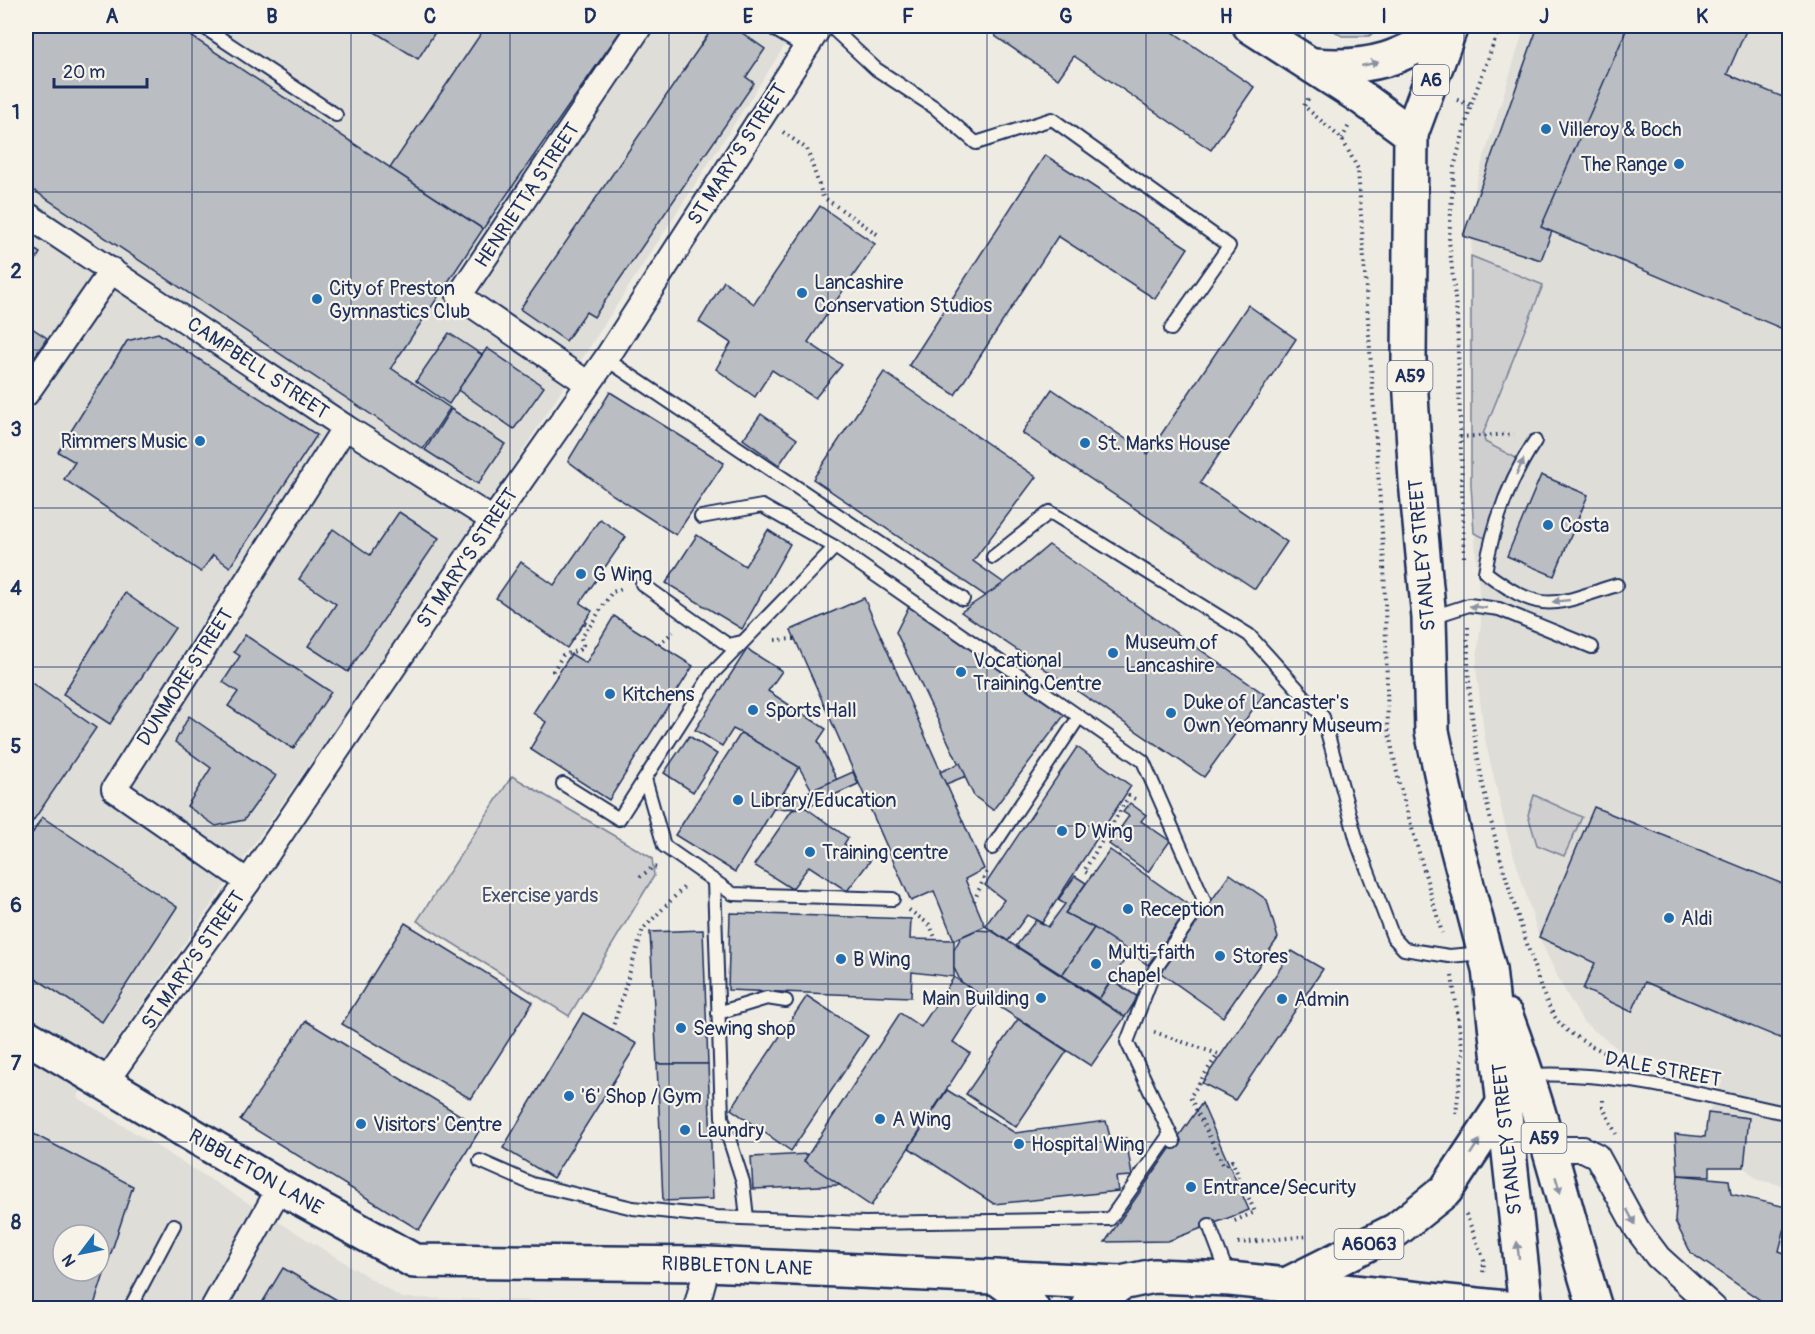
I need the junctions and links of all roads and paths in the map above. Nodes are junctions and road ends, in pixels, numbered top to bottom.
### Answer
1 (202, 26) edge
2 (640, 26) edge
3 (780, 26) edge
4 (831, 26) edge
5 (1250, 26) edge
6 (1451, 26) edge
7 (1500, 26) edge
8 (814, 34) edge
9 (1318, 69) junction
10 (336, 115) dead end
11 (760, 120) junction
12 (1411, 134) junction
13 (26, 214) edge
14 (880, 236) dead end
15 (112, 270) junction
16 (1171, 329) dead end
17 (606, 359) junction
18 (587, 383) junction
19 (26, 394) edge
20 (345, 427) junction
21 (1521, 434) dead end
22 (1460, 437) junction
23 (1534, 441) dead end
24 (701, 517) dead end
25 (493, 520) junction
26 (835, 547) junction
27 (993, 556) dead end
28 (642, 584) joint
29 (1617, 585) dead end
30 (963, 599) dead end
31 (1469, 605) junction
32 (1429, 618) junction
33 (585, 622) dead end
34 (590, 626) junction
35 (674, 632) dead end
36 (743, 642) junction
37 (659, 644) dead end
38 (1592, 647) dead end
39 (558, 675) dead end
40 (1079, 717) junction
41 (645, 779) junction
42 (562, 784) dead end
43 (1137, 800) dead end
44 (992, 848) joint
45 (699, 871) junction
46 (1092, 876) dead end
47 (714, 881) junction
48 (248, 882) junction
49 (893, 899) dead end
50 (974, 901) dead end
51 (930, 925) dead end
52 (936, 940) dead end
53 (1449, 956) junction
54 (1487, 961) junction
55 (786, 1001) dead end
56 (718, 1013) junction
57 (1133, 1025) junction
58 (612, 1030) dead end
59 (26, 1035) edge
60 (1528, 1075) junction
61 (1604, 1076) junction
62 (105, 1084) junction
63 (1503, 1104) junction
64 (1790, 1114) edge
65 (1455, 1116) dead end
66 (1618, 1139) dead end
67 (1547, 1149) junction
68 (480, 1161) dead end
69 (280, 1187) junction
70 (1462, 1207) dead end
71 (747, 1218) junction
72 (174, 1225) dead end
73 (1210, 1228) joint
74 (1309, 1236) dead end
75 (1216, 1244) junction
76 (1484, 1260) dead end
77 (708, 1264) junction
78 (996, 1277) junction
79 (1230, 1279) junction
80 (1121, 1283) junction
81 (1284, 1286) junction
82 (1323, 1290) junction
83 (130, 1308) edge
84 (213, 1308) edge
85 (696, 1308) edge
86 (1032, 1308) edge
87 (1088, 1308) edge
88 (1353, 1308) edge
89 (1506, 1308) edge
90 (1526, 1308) edge
91 (1595, 1308) edge
92 (1714, 1308) edge

1 - 10 lane
2 - 18 street, HENRIETTA STREET
3 - 8 street
4 - 16 lane
5 - 9 main road
9 -> 6 main road
6 - 12 main road, A6
7 - 22 path
8 - 11 street, ST MARY'S STREET
9 - 12 main road
9 - 53 path
11 - 14 path
11 - 17 street, ST MARY'S STREET
12 - 32 main road, STANLEY STREET / A59
13 - 15 street, CAMPBELL STREET
15 - 19 street
15 - 20 street, CAMPBELL STREET
17 - 18 street, ST MARY'S STREET
17 - 30 lane
18 - 25 street, ST MARY'S STREET
20 - 25 street, CAMPBELL STREET
20 - 48 street, DUNMORE STREET
21 - 22 path
22 - 31 path
29 -> 23 lane
24 - 26 lane
25 - 48 street, ST MARY'S STREET
26 - 36 lane
26 - 40 lane
27 - 53 lane
28 - 34 path
28 - 36 lane
31 - 32 lane
38 -> 31 lane
31 - 61 path
32 - 54 main road, STANLEY STREET / A59
33 - 34 path
34 - 39 path
35 - 37 path
36 - 41 lane
40 - 44 lane
40 - 57 lane
41 - 42 lane
41 - 45 lane
43 - 46 path
44 - 50 path
45 - 47 lane
45 - 58 path
47 - 49 lane
47 - 56 lane
48 - 62 street, ST MARY'S STREET
51 - 52 path
53 - 54 lane
53 - 65 path
54 - 60 main road, STANLEY STREET / A59
54 - 63 main road, STANLEY STREET / A59
55 - 56 lane
56 - 71 lane
57 - 71 lane
57 - 73 path
59 - 62 main road, RIBBLETON LANE
60 - 61 lane, DALE STREET
60 - 67 main road, STANLEY STREET / A59
61 - 64 lane, DALE STREET
61 - 66 path
62 - 69 main road, RIBBLETON LANE
81 -> 63 main road, A6063
90 -> 63 main road, STANLEY STREET / A59
67 -> 91 main road, STANLEY STREET / A59
67 -> 92 street
68 - 71 lane
69 - 77 main road, RIBBLETON LANE
69 - 84 street
70 - 76 path
72 - 83 lane
73 - 75 lane
74 - 75 path
75 - 79 lane
77 - 78 main road, RIBBLETON LANE
77 - 85 street
78 - 80 main road, RIBBLETON LANE
78 - 86 main road
79 - 80 main road, RIBBLETON LANE
79 - 81 main road, RIBBLETON LANE
80 - 87 main road
81 - 82 main road, RIBBLETON LANE
82 - 88 main road
82 - 89 main road, RIBBLETON LANE

